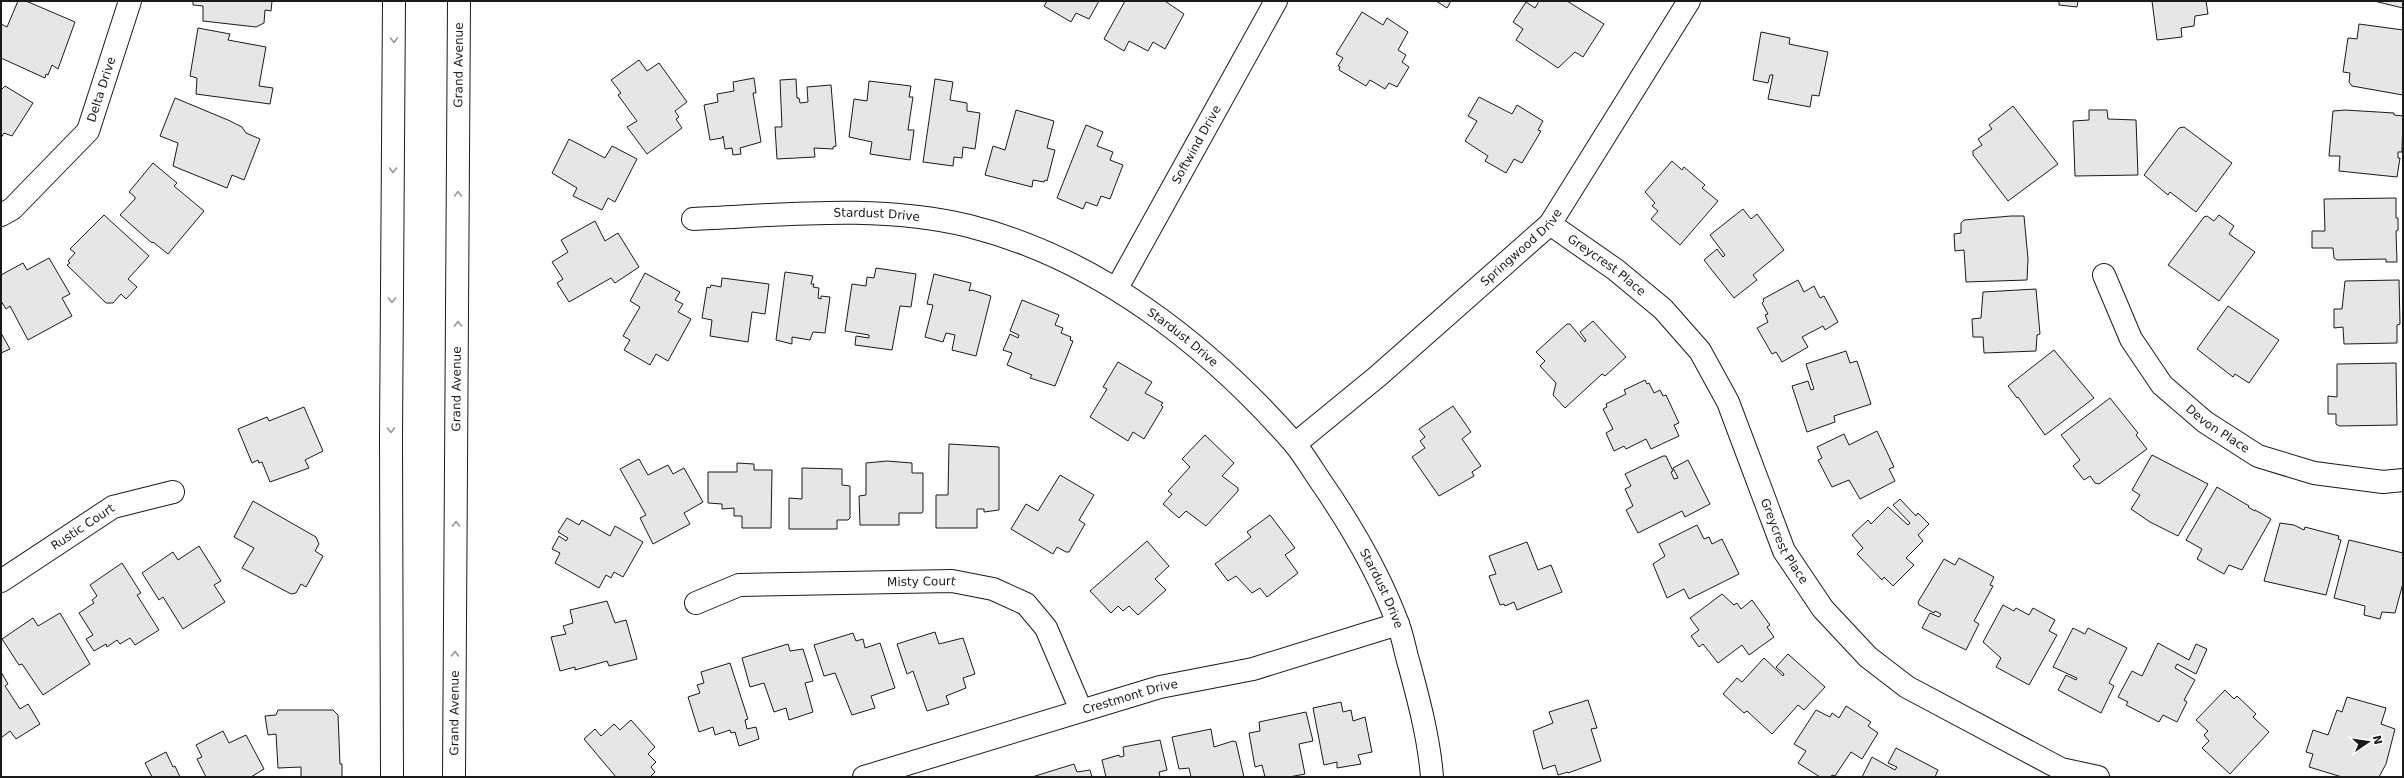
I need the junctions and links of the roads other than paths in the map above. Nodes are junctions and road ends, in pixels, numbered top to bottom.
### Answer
1 (130, 1) edge
2 (394, 1) edge
3 (459, 1) edge
4 (1276, 1) edge
5 (1689, 1) edge
6 (1, 215) edge
7 (693, 219) dead end
8 (1550, 224) junction
9 (2104, 275) dead end
10 (1117, 288) junction
11 (1295, 444) junction
12 (2403, 480) edge
13 (173, 492) dead end
14 (1, 581) edge
15 (696, 603) dead end
16 (1398, 624) junction
17 (1081, 710) junction
18 (392, 777) edge
19 (454, 777) edge
20 (864, 777) edge
21 (1432, 777) edge
22 (2098, 777) edge

1 - 6 street, Delta Drive
2 -> 18 street
19 -> 3 street, Grand Avenue
4 - 10 street, Softwind Drive
5 - 8 street, Springwood Drive
7 - 10 street, Stardust Drive
8 - 11 street, Springwood Drive
8 - 22 street, Greycrest Place
9 - 12 street, Devon Place
10 - 11 street, Stardust Drive
11 - 16 street, Stardust Drive
13 - 14 street, Rustic Court
15 - 17 street, Misty Court
16 - 17 street, Crestmont Drive
16 - 21 street, Stardust Drive
17 - 20 street, Crestmont Drive

